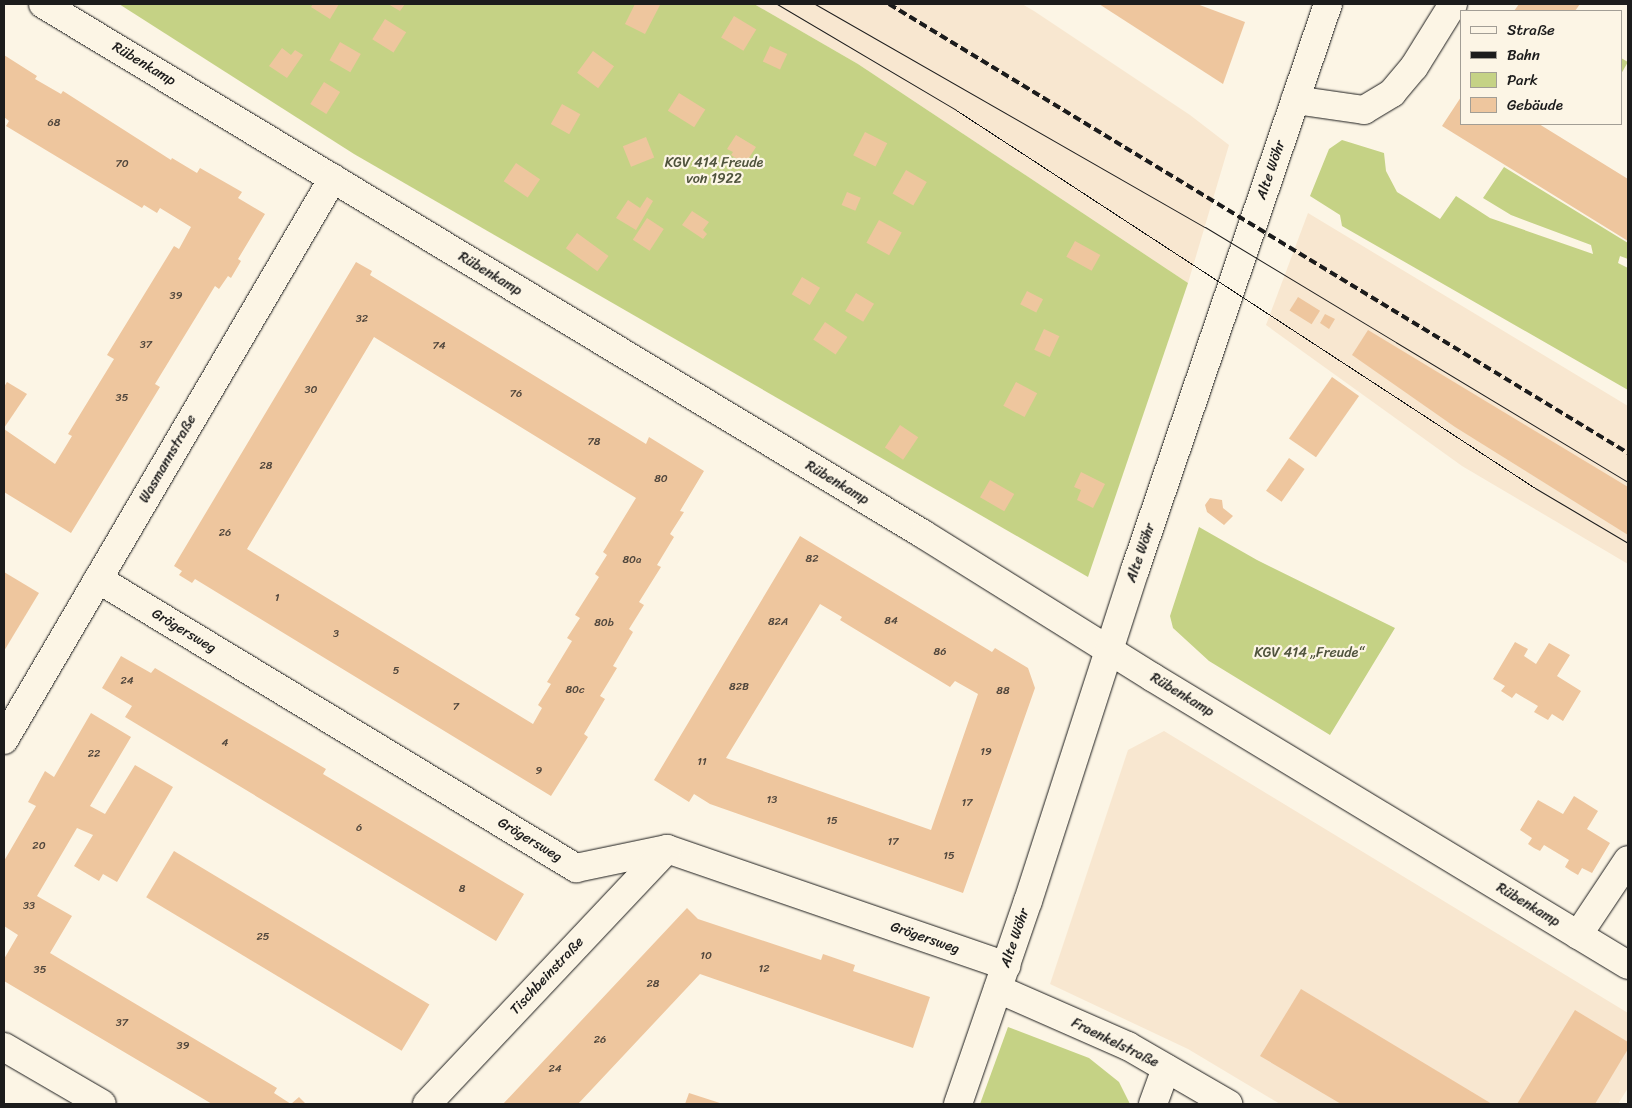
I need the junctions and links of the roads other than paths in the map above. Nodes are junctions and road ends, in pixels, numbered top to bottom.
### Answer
1 (44, 4) edge
2 (1328, 4) edge
3 (1453, 4) edge
4 (1295, 100) junction
5 (333, 178) junction
6 (98, 579) junction
7 (1109, 651) junction
8 (4, 740) edge
9 (667, 848) junction
10 (1628, 860) edge
11 (1578, 935) junction
12 (1628, 965) edge
13 (1002, 977) junction
14 (4, 1047) edge
15 (1166, 1068) junction
16 (102, 1104) edge
17 (427, 1104) edge
18 (958, 1104) edge
19 (1153, 1104) edge
20 (1228, 1104) edge

1 - 5 street, Rübenkamp
2 - 4 street, Alte Wöhr
3 - 4 street
4 - 7 street, Alte Wöhr
5 - 6 street, Wasmannstraße
5 - 7 street, Rübenkamp
6 - 8 street, Wasmannstraße
6 - 9 street, Grögersweg
7 - 11 street, Rübenkamp
7 - 13 street, Alte Wöhr
9 - 13 street, Grögersweg
9 - 17 street, Tischbeinstraße
10 - 11 street
11 - 12 street, Rübenkamp
13 - 15 street, Fraenkelstraße
13 - 18 street, Alte Wöhr
14 - 16 street
15 - 19 street
15 - 20 street, Fraenkelstraße

